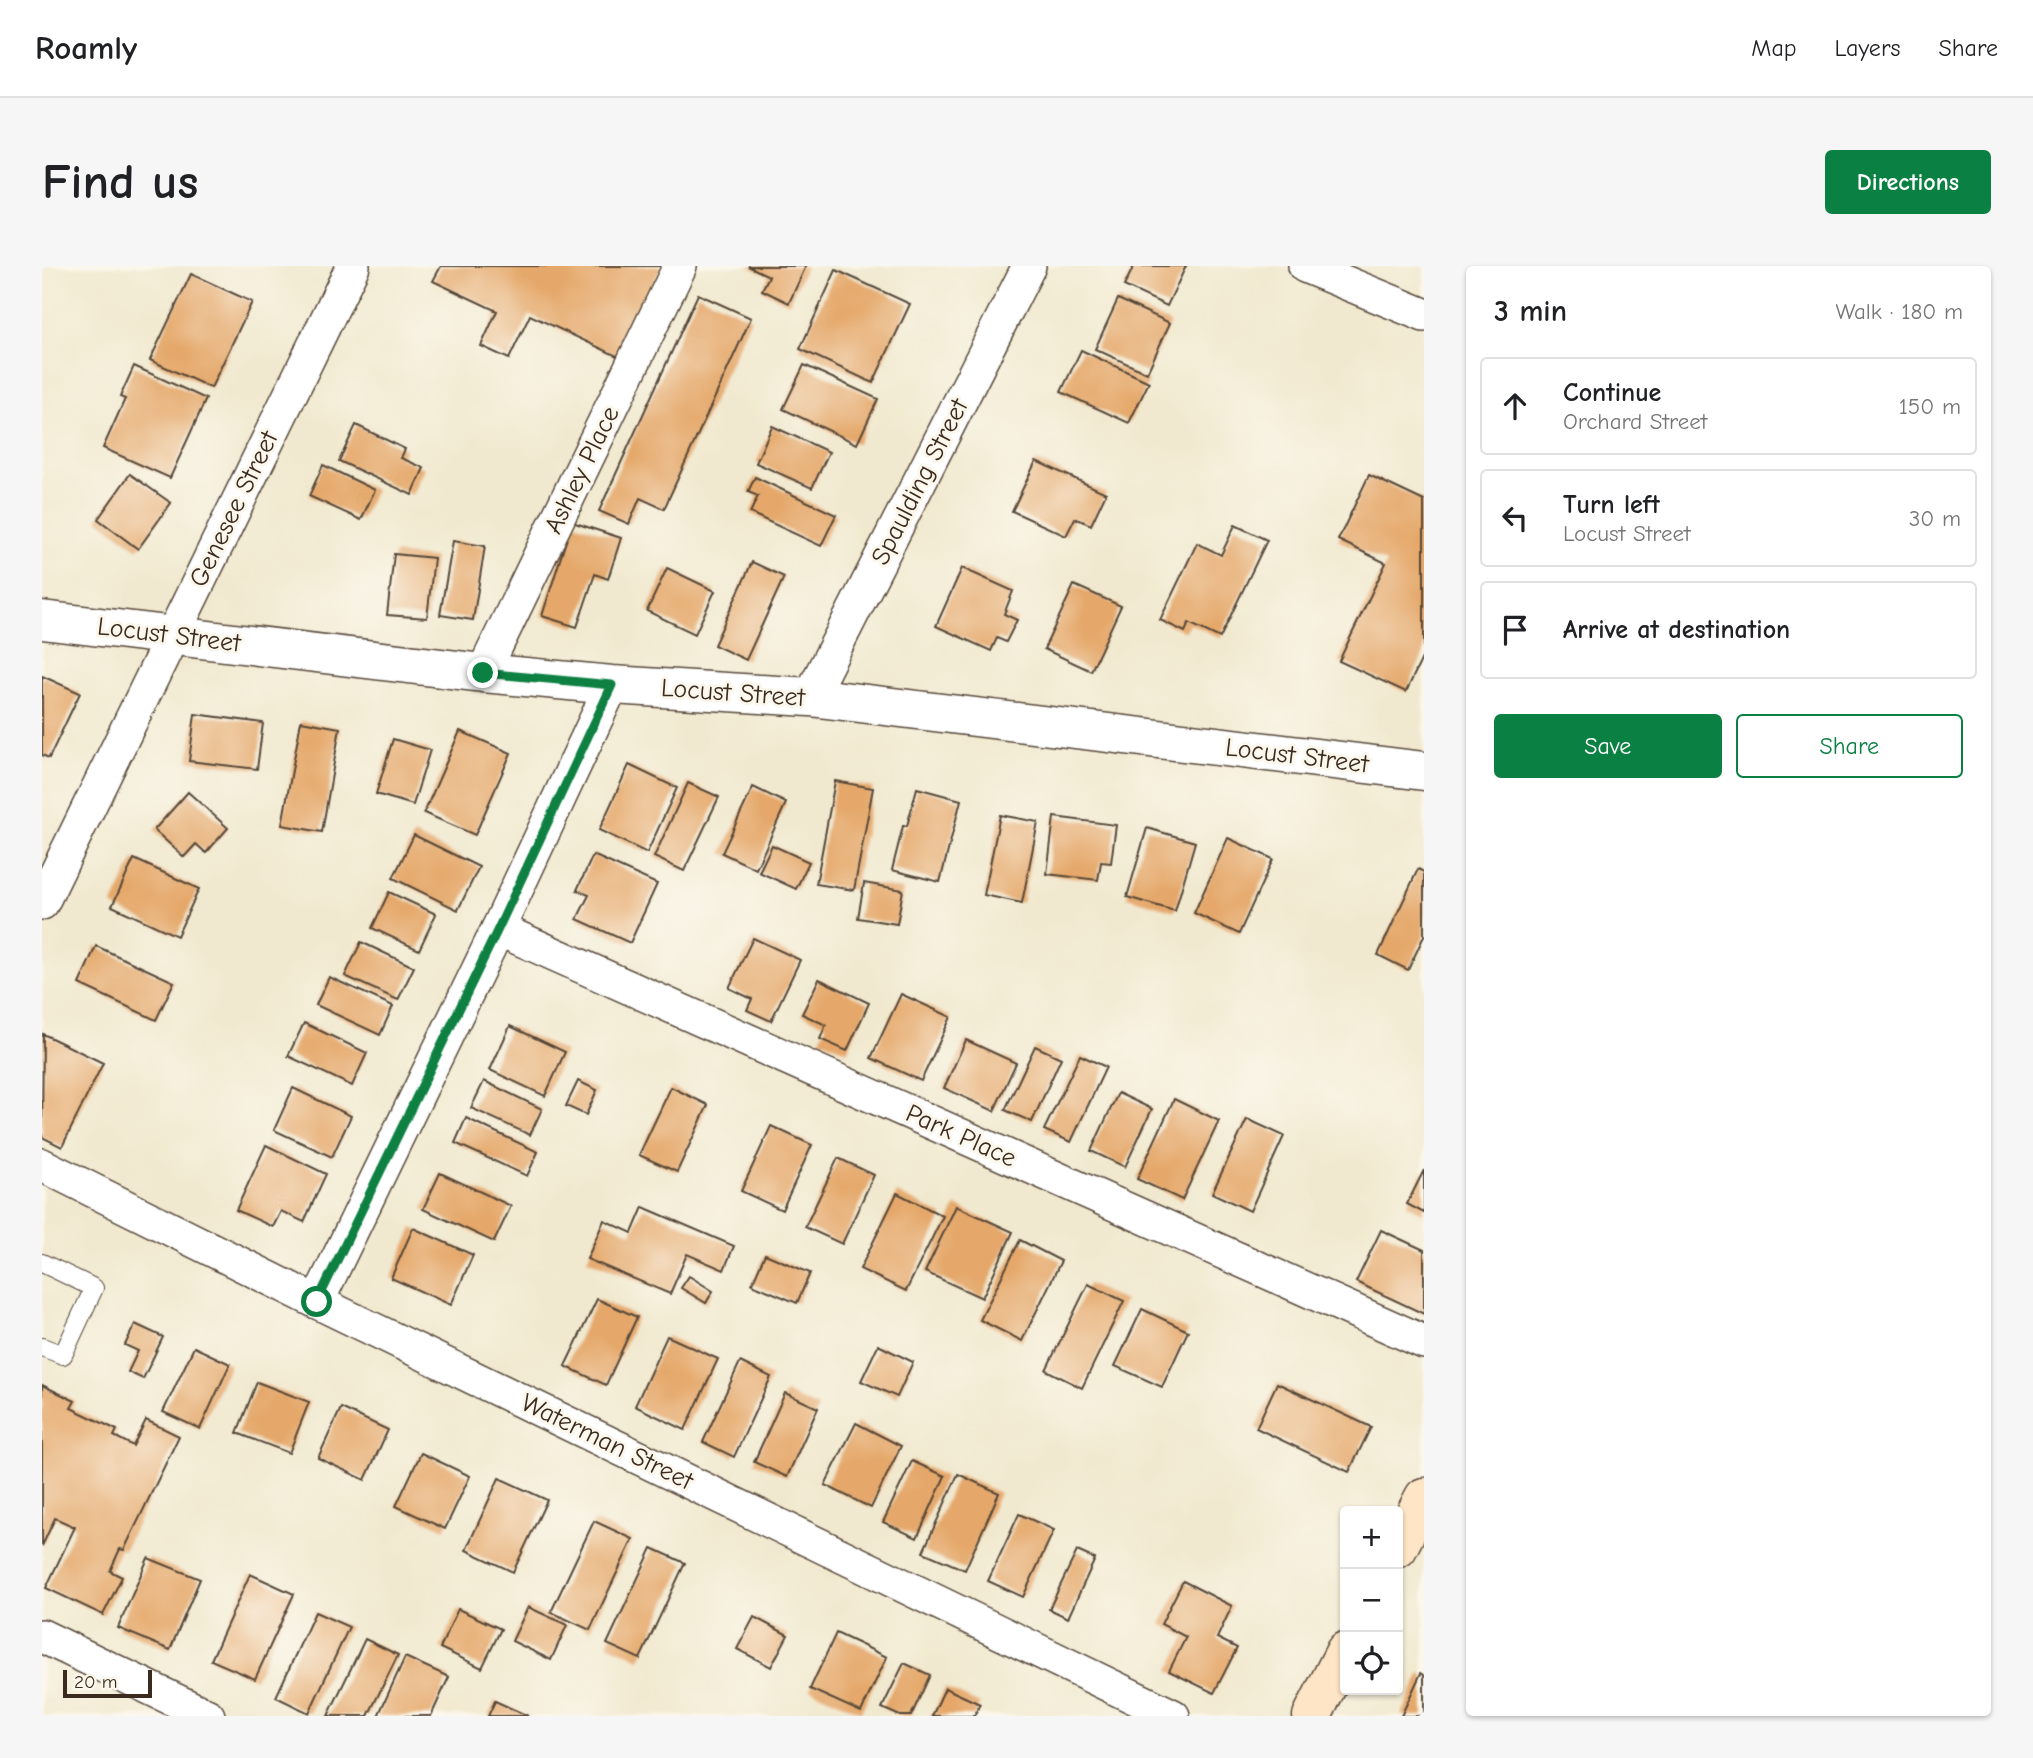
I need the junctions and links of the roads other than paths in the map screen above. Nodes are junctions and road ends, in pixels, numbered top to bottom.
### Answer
1 (353, 266) edge
2 (680, 266) edge
3 (1029, 266) edge
4 (1305, 266) edge
5 (1424, 315) edge
6 (42, 620) edge
7 (173, 634) junction
8 (483, 673) junction
9 (612, 685) junction
10 (810, 697) junction
11 (1424, 771) edge
12 (42, 903) edge
13 (498, 929) junction
14 (42, 1165) edge
15 (42, 1263) edge
16 (317, 1302) junction
17 (1424, 1342) edge
18 (42, 1347) edge
19 (1424, 1497) edge
20 (1403, 1538) edge
21 (42, 1636) edge
22 (1340, 1661) edge
23 (208, 1716) edge
24 (1173, 1716) edge
25 (1312, 1716) edge

1 - 7 street, Genesee Street
2 - 8 street, Ashley Place
3 - 10 street, Spaulding Street
4 - 5 street
6 - 7 street, Locust Street
7 - 8 street, Locust Street
7 - 12 street, Genesee Street
8 - 9 street, Locust Street
9 - 10 street, Locust Street
9 - 13 street
10 - 11 street, Locust Street
13 - 16 street
13 - 17 street, Park Place
14 - 16 street, Waterman Street
15 - 18 lane
16 - 24 street, Waterman Street
19 - 20 main road
21 - 23 street
22 - 25 main road

